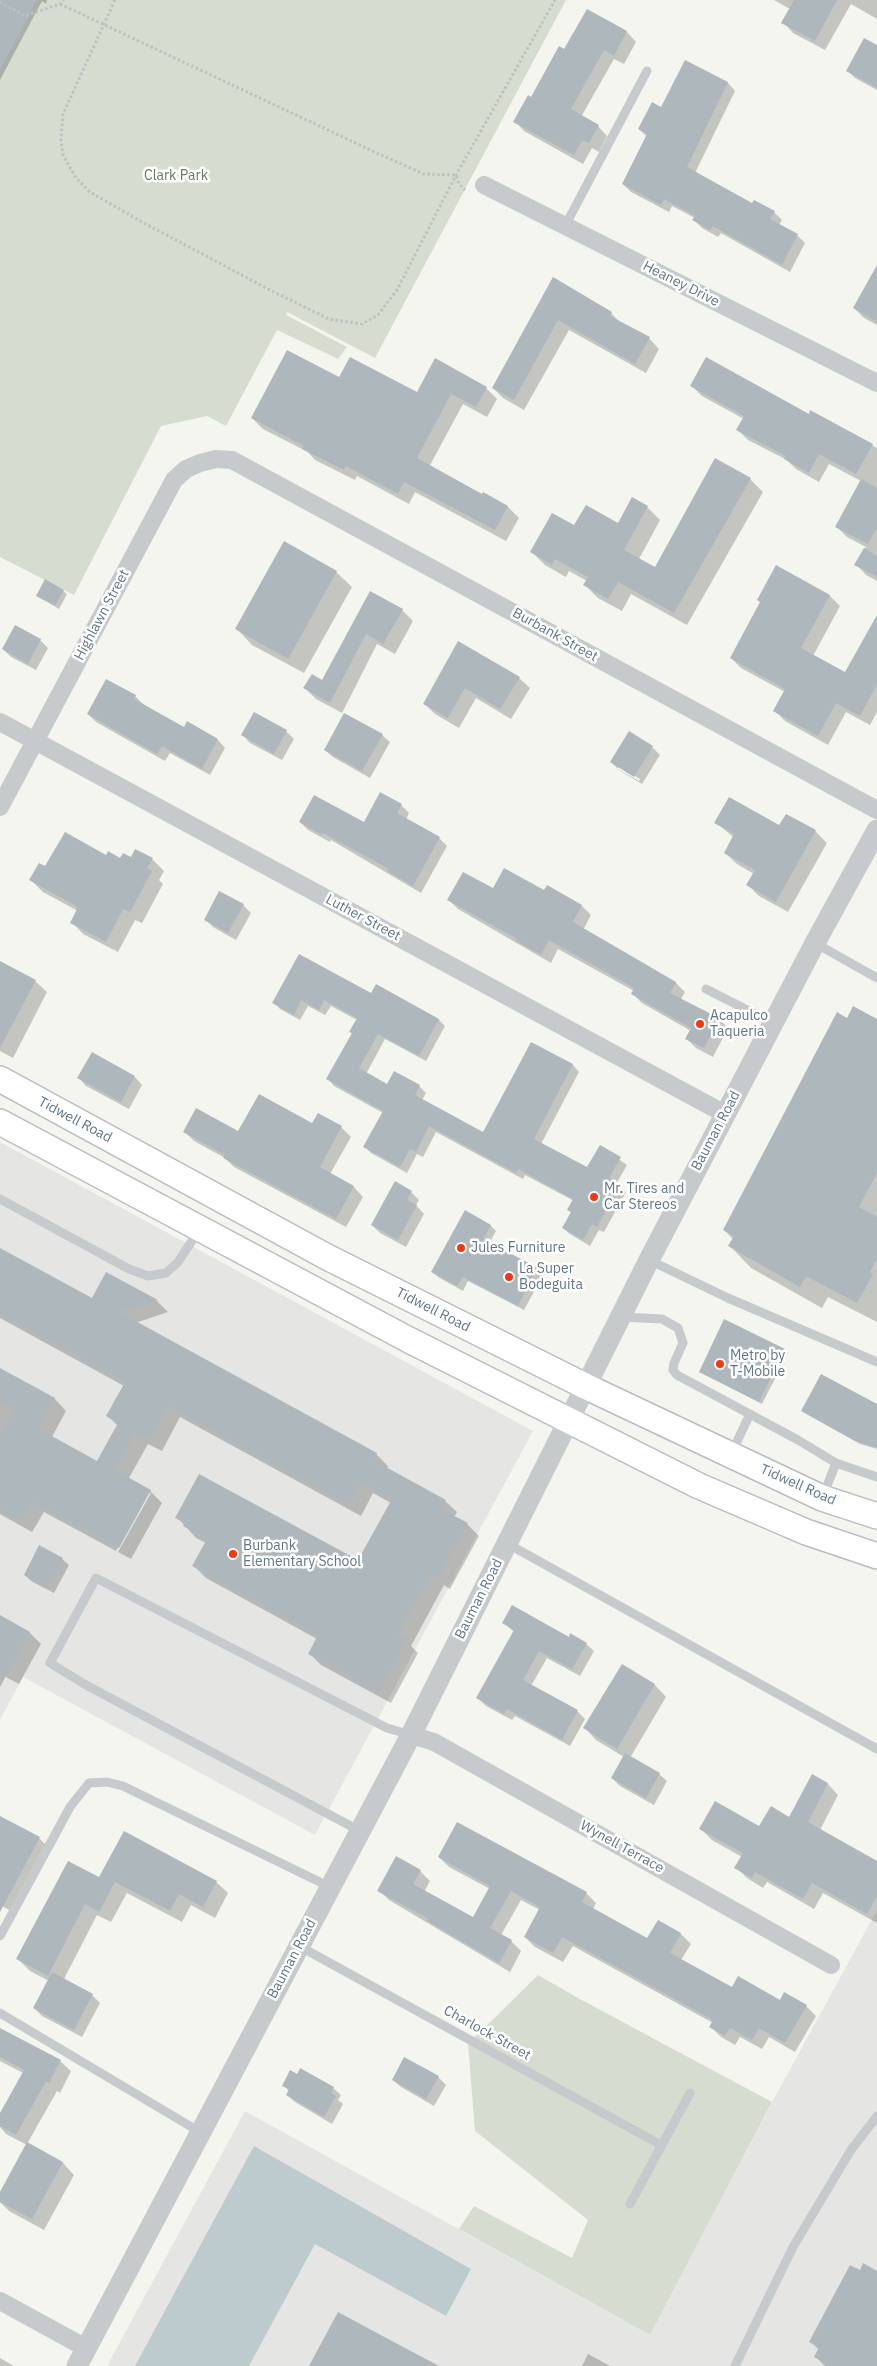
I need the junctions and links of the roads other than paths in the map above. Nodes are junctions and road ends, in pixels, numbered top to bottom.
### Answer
1 (647, 71) dead end
2 (484, 185) dead end
3 (566, 226) junction
4 (877, 383) edge
5 (232, 460) joint
6 (0, 722) edge
7 (34, 740) junction
8 (0, 807) edge
9 (877, 810) edge
10 (877, 830) edge
11 (815, 943) junction
12 (877, 978) edge
13 (706, 989) dead end
14 (773, 1023) junction
15 (0, 1079) edge
16 (725, 1114) junction
17 (0, 1122) edge
18 (111, 1139) junction
19 (91, 1171) junction
20 (0, 1198) edge
21 (200, 1229) junction
22 (327, 1257) junction
23 (649, 1260) junction
24 (313, 1289) junction
25 (621, 1317) junction
26 (877, 1362) edge
27 (587, 1387) junction
28 (750, 1414) junction
29 (570, 1420) junction
30 (731, 1455) junction
31 (836, 1463) junction
32 (877, 1477) edge
33 (822, 1498) junction
34 (877, 1516) edge
35 (806, 1532) junction
36 (508, 1544) junction
37 (877, 1556) edge
38 (411, 1735) junction
39 (877, 1749) edge
40 (360, 1831) junction
41 (330, 1887) junction
42 (0, 1936) edge
43 (299, 1946) junction
44 (831, 1965) dead end
45 (0, 2013) edge
46 (690, 2093) dead end
47 (877, 2116) edge
48 (200, 2132) junction
49 (661, 2145) junction
50 (630, 2204) dead end
51 (0, 2301) edge
52 (82, 2357) edge
53 (735, 2366) edge

1 - 3 lane
2 - 3 street, Heaney Drive
3 - 4 street, Heaney Drive
5 - 7 street, Highlawn Street
5 - 9 street, Burbank Street
6 - 7 street, Luther Street
7 - 8 street, Highlawn Street
7 - 16 street, Luther Street
10 - 11 street, Bauman Road
11 - 12 lane
11 - 14 street, Bauman Road
13 - 14 lane
14 - 16 street, Bauman Road
15 - 18 main road, Tidwell Road
16 - 23 street, Bauman Road
17 - 19 main road
18 - 19 main road
18 - 22 main road, Tidwell Road
19 - 21 main road
20 - 21 lane
21 - 24 main road
22 - 24 main road
22 - 27 main road, Tidwell Road
23 - 25 street, Bauman Road
23 - 26 lane
24 - 29 main road
25 - 27 street, Bauman Road
25 - 28 lane
27 - 29 street, Bauman Road
27 - 30 main road, Tidwell Road
28 - 30 lane
28 - 31 lane
29 - 35 main road
29 - 36 street, Bauman Road
30 - 33 main road, Tidwell Road
31 - 32 lane
31 - 33 lane
33 - 34 main road, Tidwell Road
33 - 35 main road
35 - 37 main road
36 - 38 street, Bauman Road
36 - 39 lane
38 - 40 street, Bauman Road
38 - 40 lane
38 - 44 street, Wynell Terrace
40 - 41 street, Bauman Road
41 - 42 lane
41 - 43 street, Bauman Road
43 - 48 street, Bauman Road
43 - 49 lane, Charlock Street
45 - 48 lane
46 - 49 lane
47 - 53 lane
48 - 52 street, Bauman Road
49 - 50 lane
51 - 52 street

